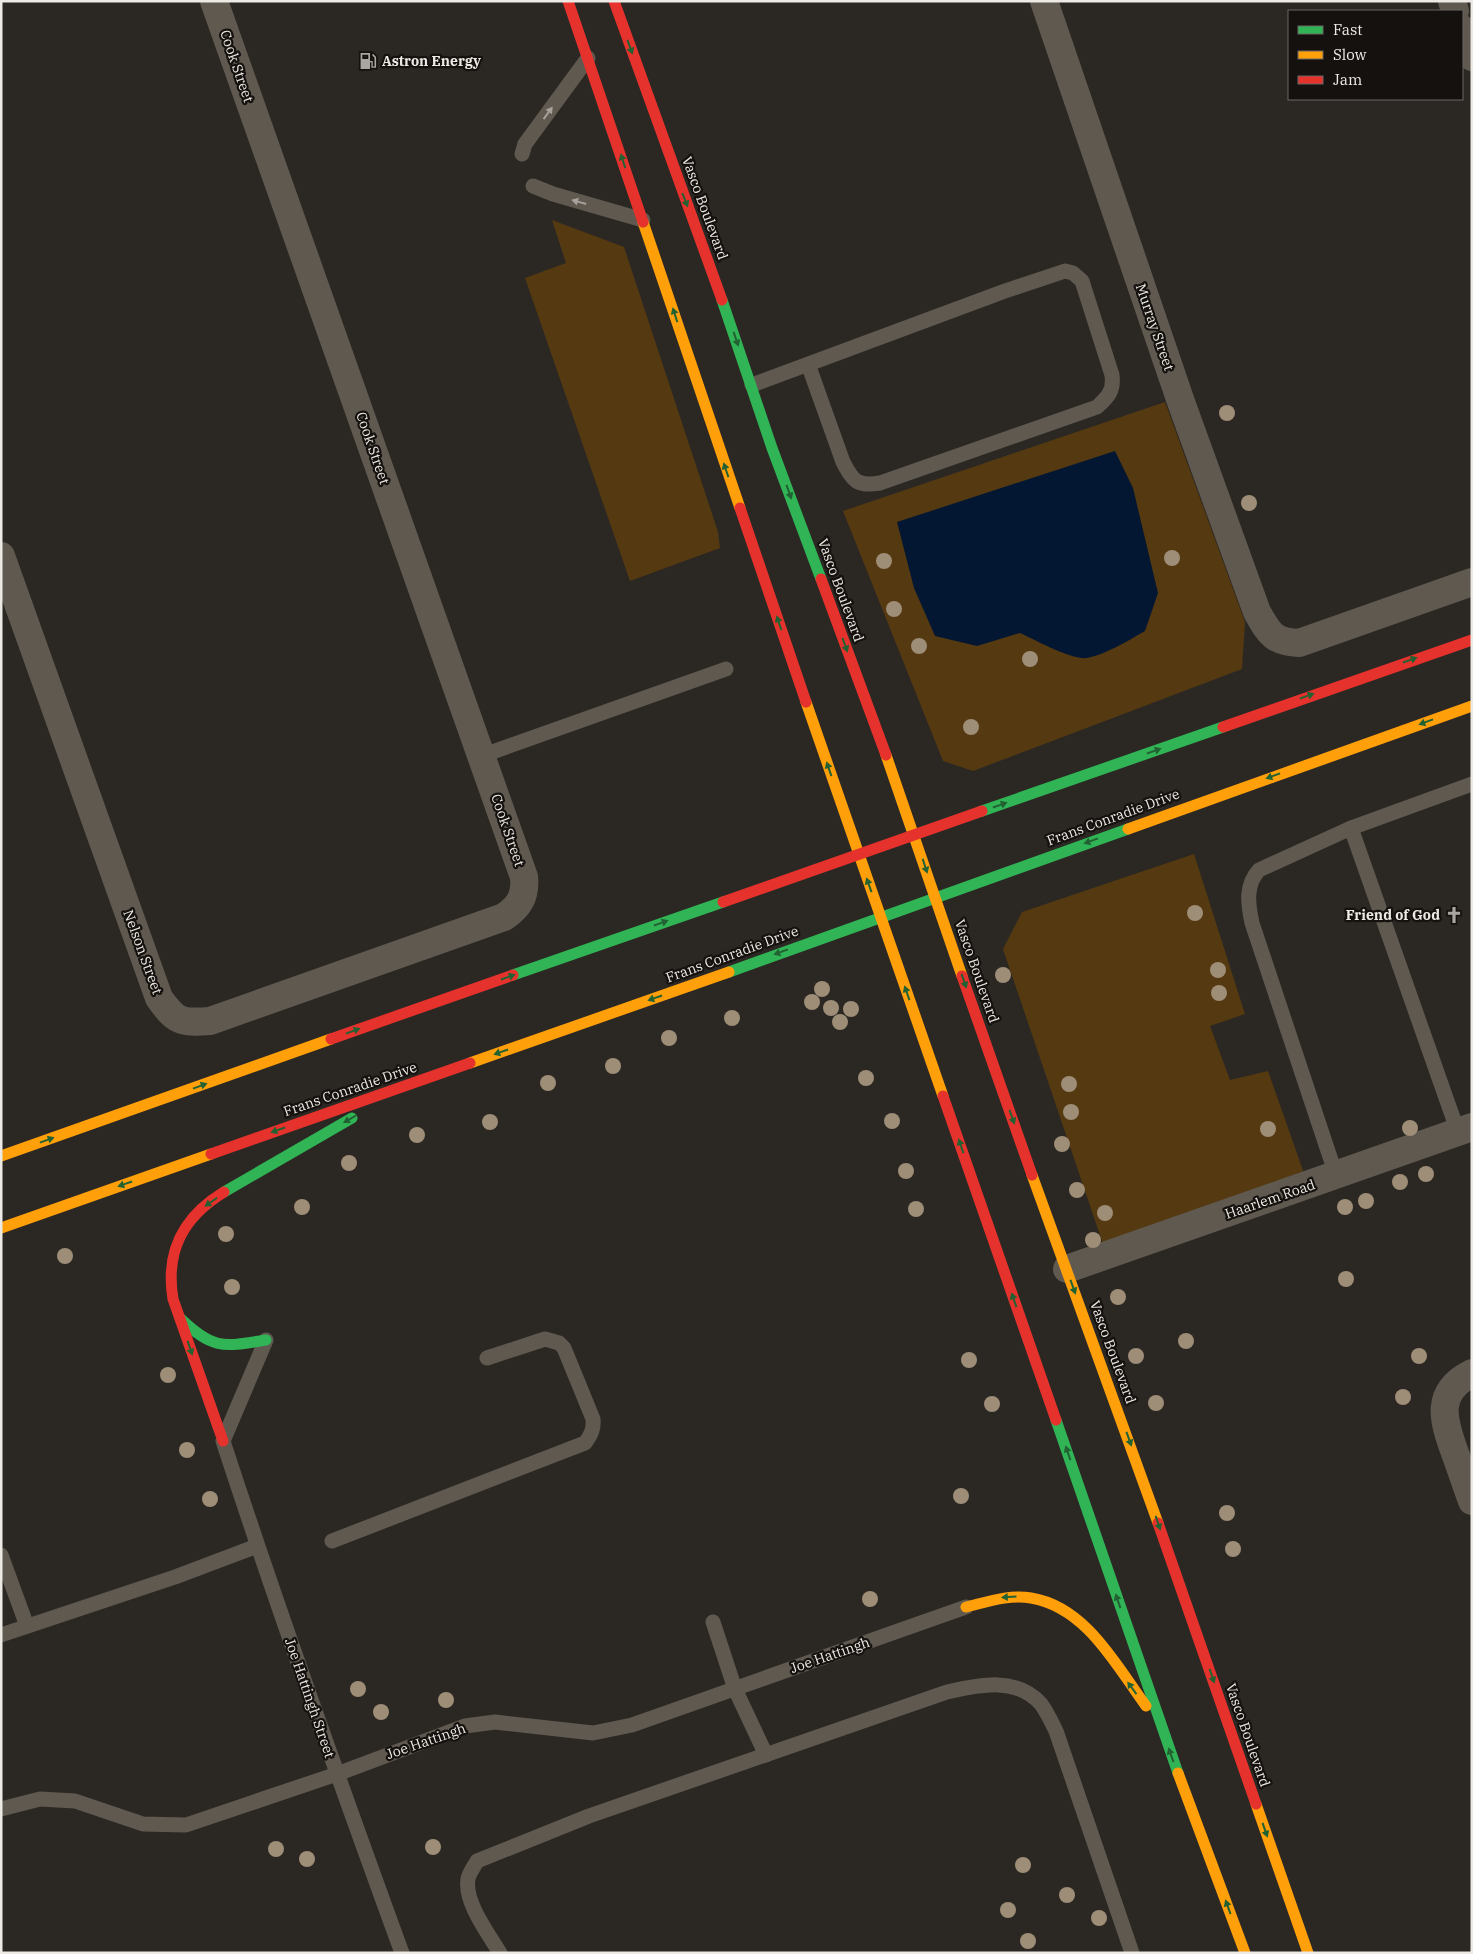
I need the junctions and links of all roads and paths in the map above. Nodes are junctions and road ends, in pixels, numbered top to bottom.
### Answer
1 (214, 1) edge
2 (568, 1) edge
3 (614, 1) edge
4 (1044, 1) edge
5 (1463, 32) edge
6 (1472, 57) edge
7 (588, 58) junction
8 (522, 154) dead end
9 (533, 186) dead end
10 (643, 220) junction
11 (808, 364) junction
12 (752, 385) junction
13 (1, 556) edge
14 (1472, 582) edge
15 (1472, 640) edge
16 (726, 669) dead end
17 (1472, 706) edge
18 (482, 756) junction
19 (1472, 784) edge
20 (1351, 828) junction
21 (915, 835) junction
22 (858, 854) junction
23 (523, 896) joint
24 (935, 897) junction
25 (880, 916) junction
26 (407, 1085) junction
27 (1465, 1129) edge
28 (1, 1156) edge
29 (1336, 1175) junction
30 (1, 1228) edge
31 (1067, 1270) junction
32 (180, 1318) junction
33 (266, 1340) joint
34 (487, 1358) dead end
35 (1472, 1373) edge
36 (223, 1441) junction
37 (1472, 1501) edge
38 (332, 1541) dead end
39 (257, 1546) junction
40 (1, 1555) edge
41 (966, 1607) joint
42 (713, 1622) dead end
43 (27, 1626) junction
44 (1, 1636) edge
45 (735, 1689) junction
46 (1161, 1727) junction
47 (766, 1755) junction
48 (336, 1774) junction
49 (1, 1809) edge
50 (402, 1953) edge
51 (500, 1953) edge
52 (1132, 1953) edge
53 (1245, 1953) edge
54 (1308, 1953) edge

1 - 18 street, Cook Street
2 - 7 main road
3 -> 12 main road, Vasco Boulevard
4 - 14 street, Murray Street
5 - 6 street
8 -> 7 lane
10 -> 7 main road
10 -> 9 lane
22 -> 10 main road
11 - 11 lane
11 - 12 lane
12 -> 21 main road, Vasco Boulevard
13 - 23 street, Nelson Street
21 -> 15 main road
16 - 18 lane
17 -> 24 main road, Frans Conradie Drive
18 - 23 street, Cook Street
19 - 20 lane
20 - 27 lane
20 - 29 lane
21 - 22 main road
21 -> 24 main road, Vasco Boulevard
25 -> 22 main road
28 -> 22 main road
24 - 25 main road, Frans Conradie Drive
24 -> 31 main road, Vasco Boulevard
25 -> 26 main road, Frans Conradie Drive
46 -> 25 main road
26 -> 30 main road, Frans Conradie Drive
26 -> 32 main road
27 - 29 street, Haarlem Road
29 - 31 street, Haarlem Road
31 -> 54 main road, Vasco Boulevard
32 - 33 main road
32 -> 36 main road
33 - 36 lane
34 - 38 lane
35 - 37 street
36 - 39 lane, Joe Hattingh Street
39 - 43 lane
39 - 48 lane, Joe Hattingh Street
40 - 43 lane
41 - 45 lane, Joe Hattingh
46 -> 41 main road
42 - 45 lane
43 - 44 lane
45 - 47 lane
45 - 48 lane, Joe Hattingh
53 -> 46 main road
47 - 51 lane
47 - 52 lane
48 - 49 lane, Joe Hattingh
48 - 50 lane, Joe Hattingh Street

